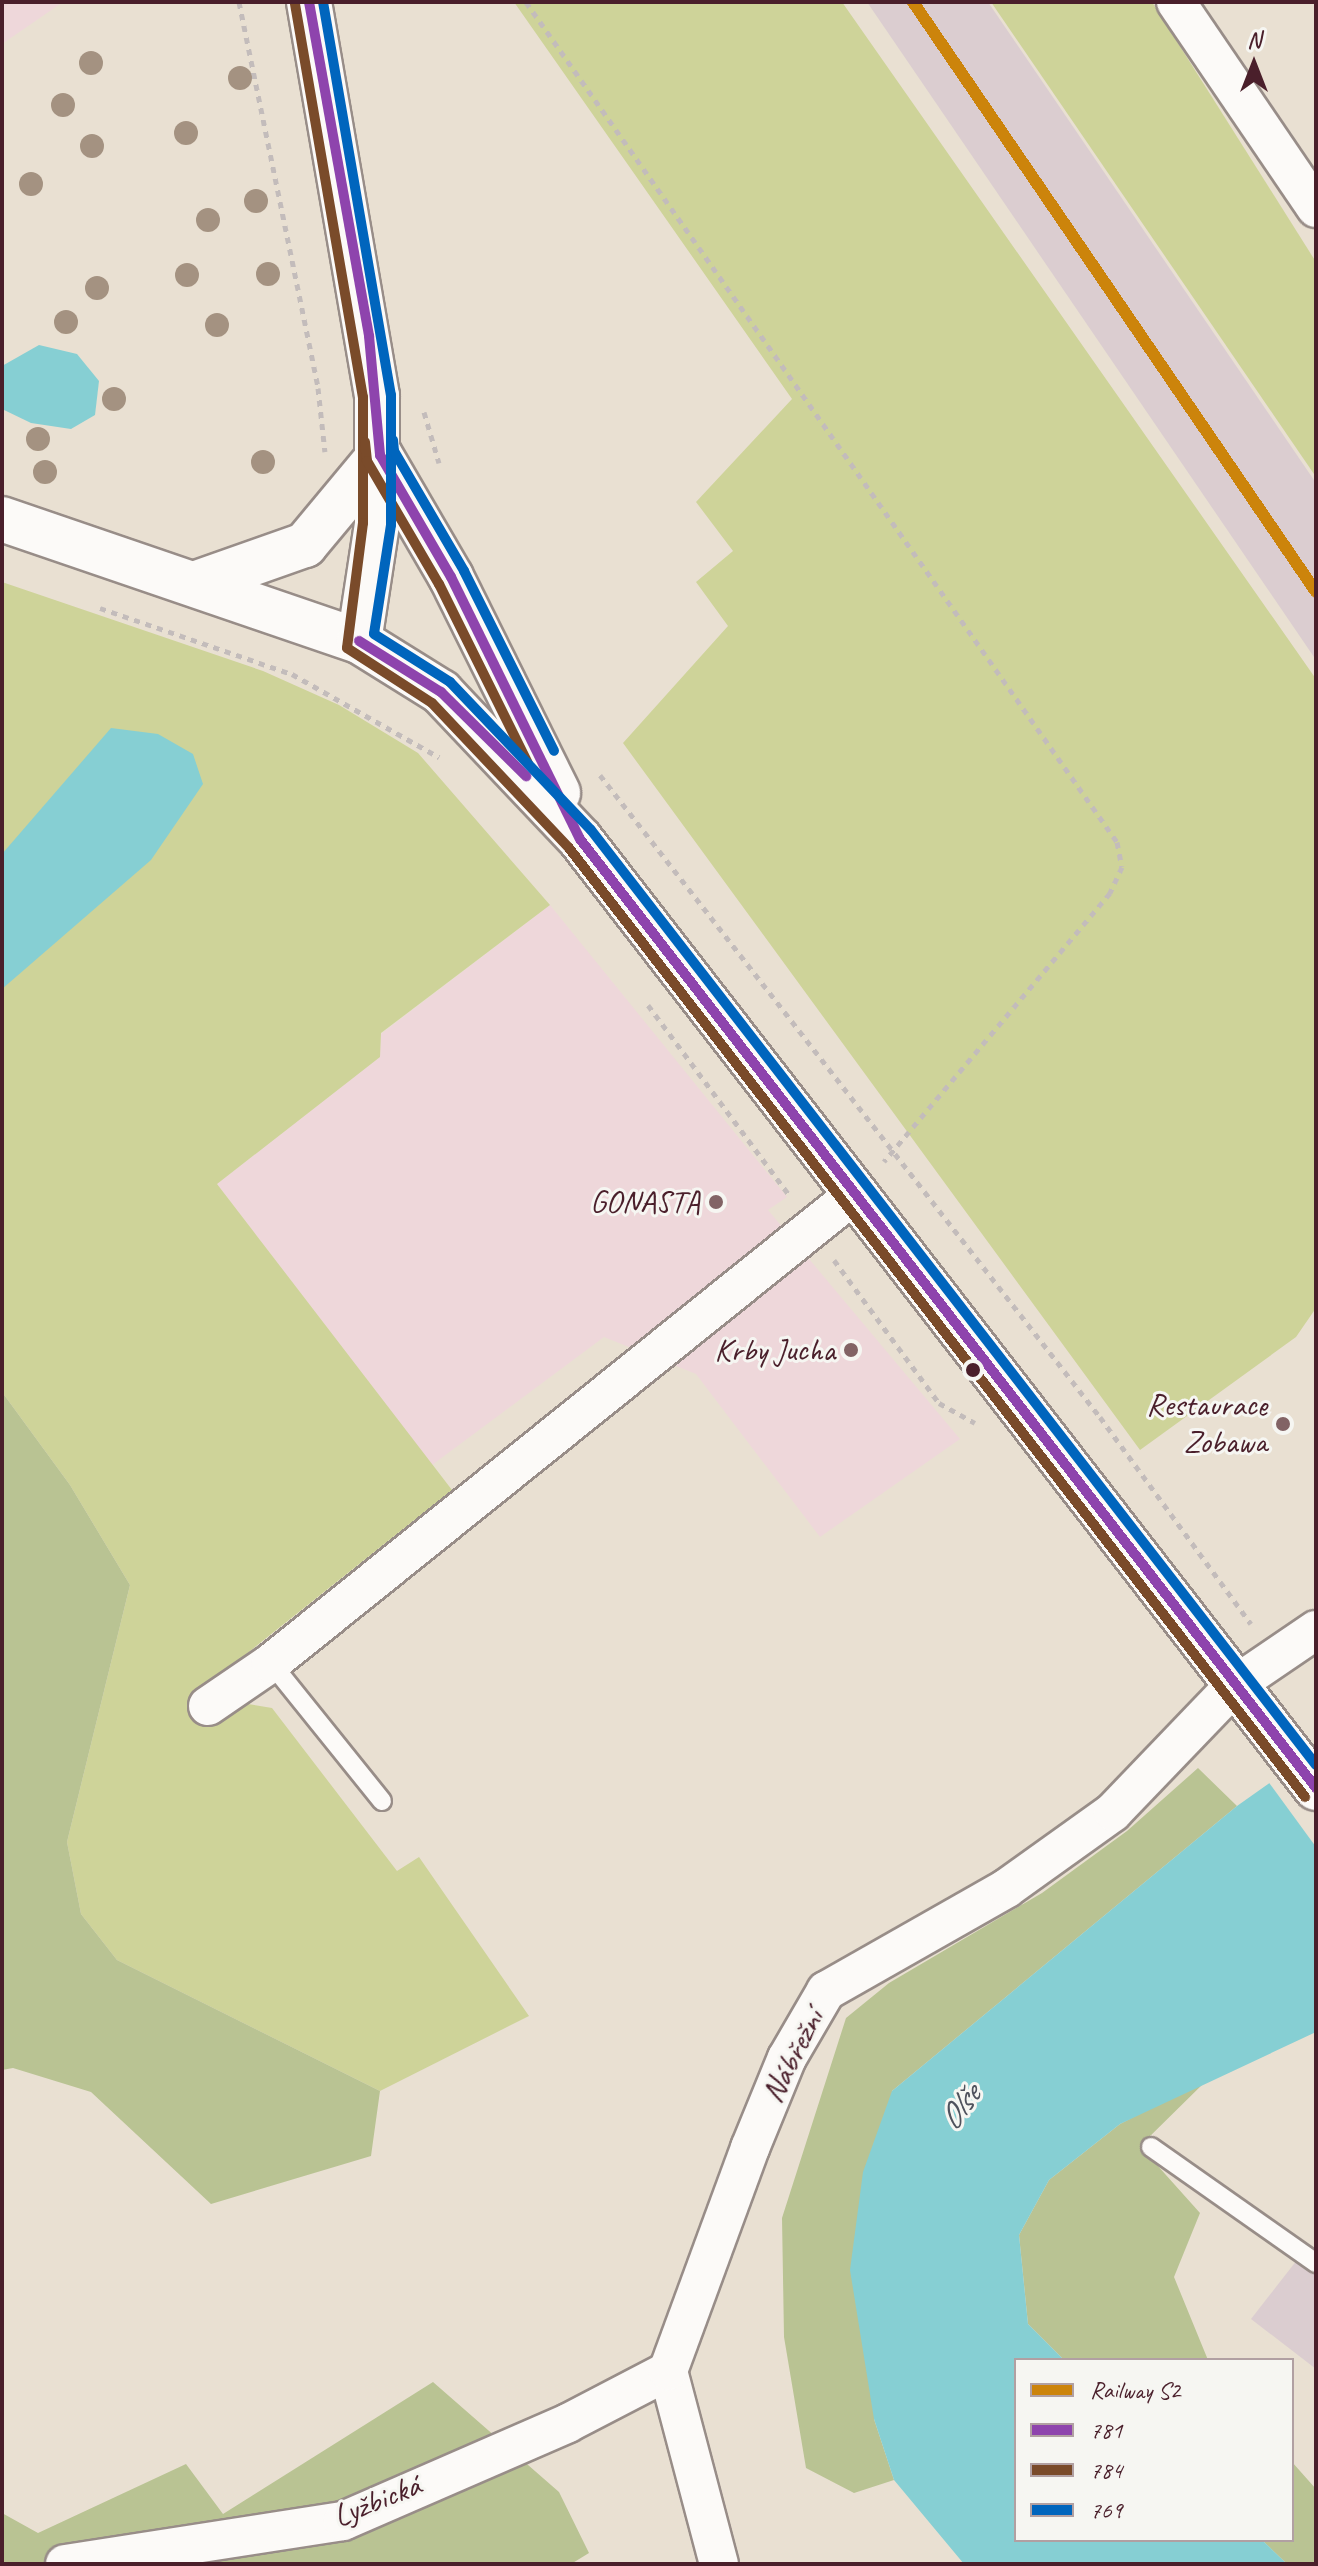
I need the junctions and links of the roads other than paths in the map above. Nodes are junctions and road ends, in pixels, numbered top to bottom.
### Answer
1 (309, 2) edge
2 (1176, 2) edge
3 (1316, 208) edge
4 (380, 455) junction
5 (2, 519) edge
6 (194, 584) junction
7 (359, 641) junction
8 (580, 839) junction
9 (856, 1193) junction
10 (1316, 1630) edge
11 (271, 1663) junction
12 (1235, 1685) junction
13 (208, 1706) dead end
14 (1316, 1788) edge
15 (382, 1801) dead end
16 (1151, 2147) dead end
17 (1316, 2263) edge
18 (668, 2371) junction
19 (65, 2564) edge
20 (719, 2564) edge

1 - 4 main road
2 - 3 street
4 - 6 main road
4 - 7 main road
4 - 8 main road
5 - 6 main road
6 - 7 main road
7 - 8 main road
8 - 9 main road
9 - 11 street
9 - 12 main road
10 - 12 street, Nábřežní
11 - 13 street
11 - 15 lane
12 - 14 main road
12 - 18 street, Nábřežní
16 - 17 lane
18 - 19 street, Lyžbická
18 - 20 street

